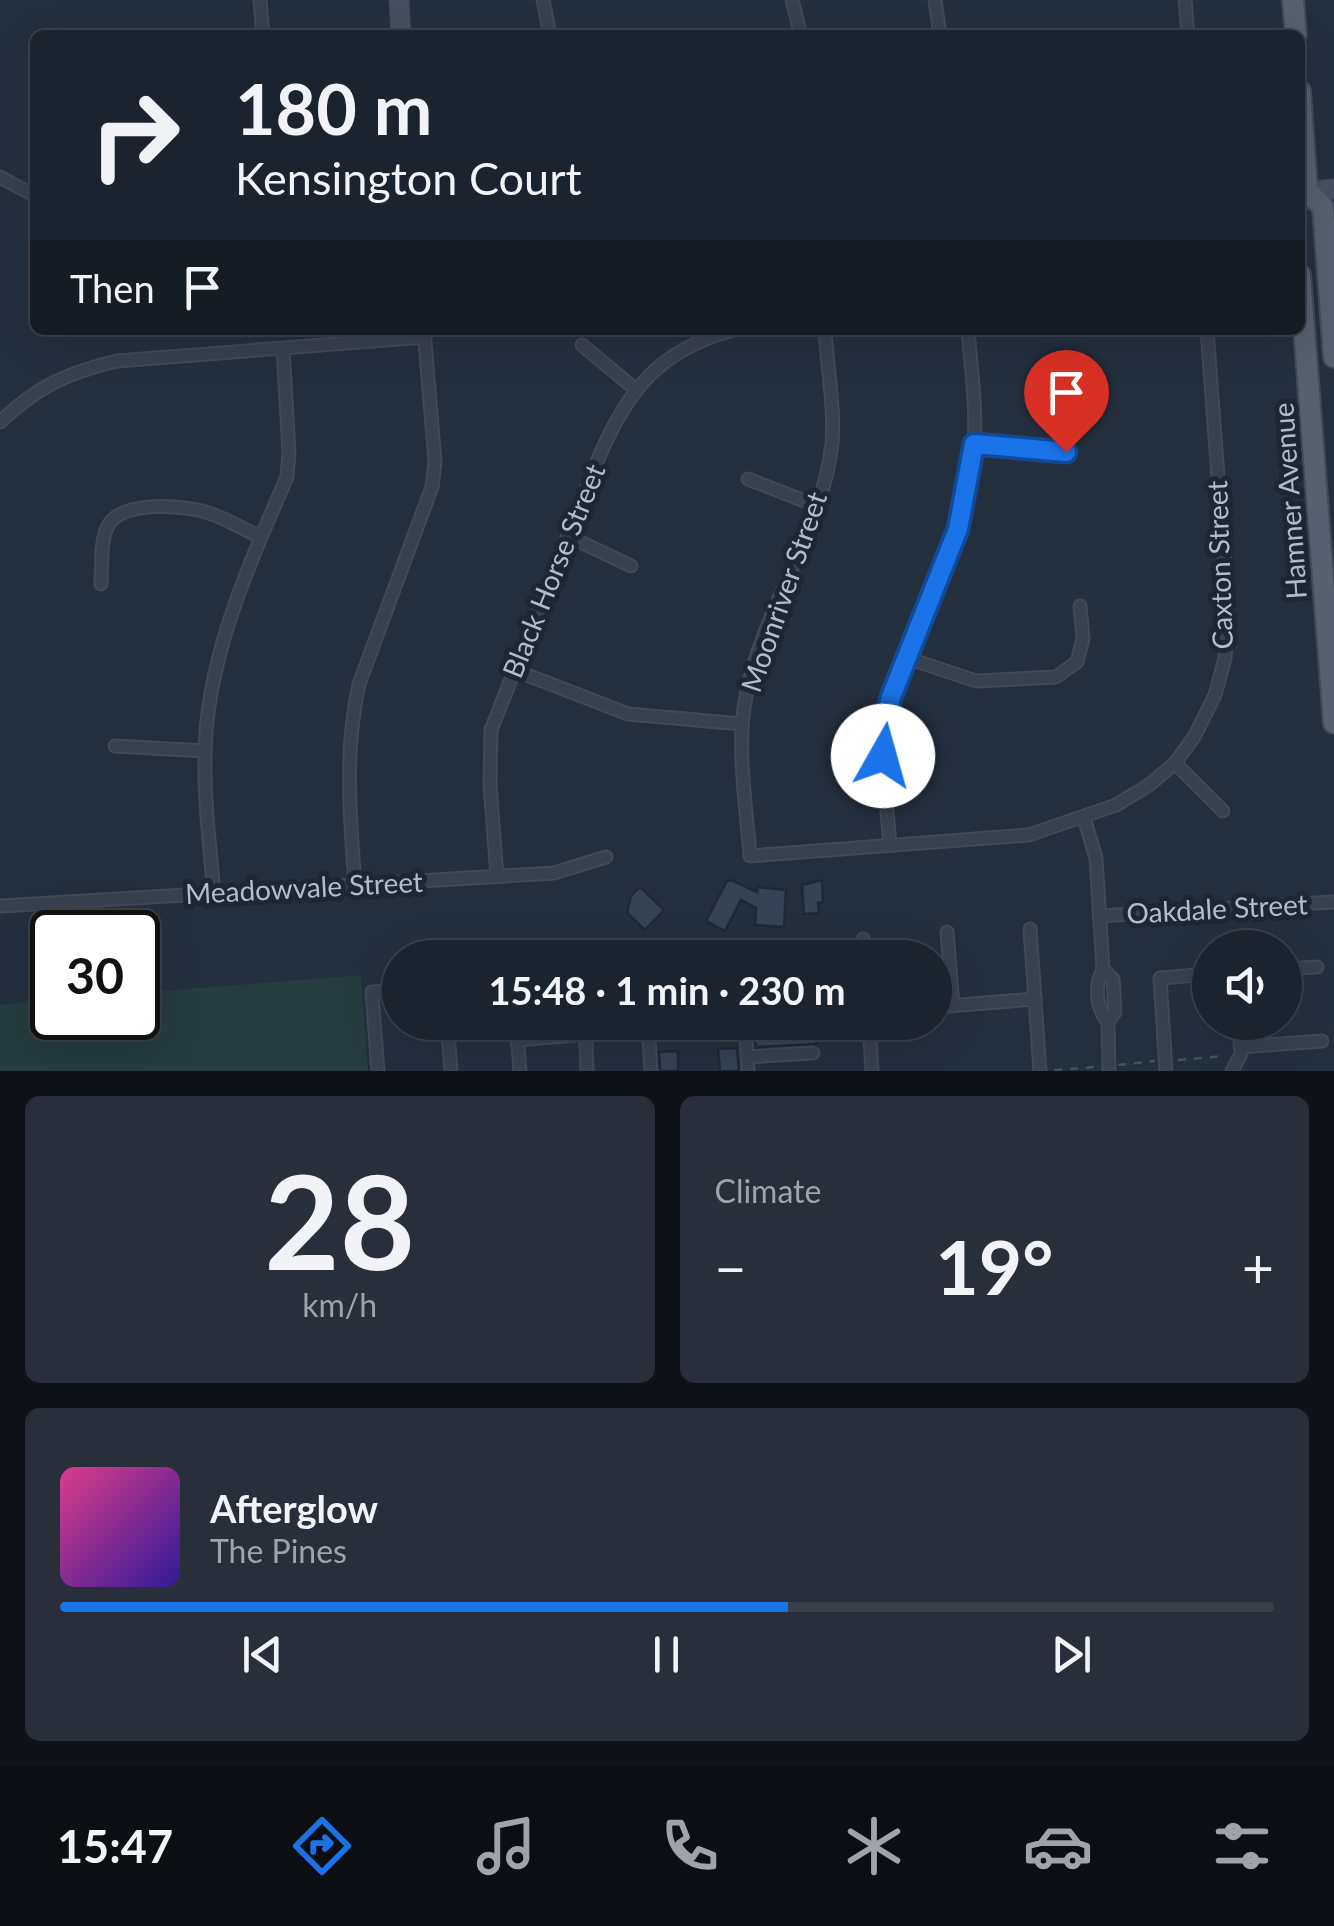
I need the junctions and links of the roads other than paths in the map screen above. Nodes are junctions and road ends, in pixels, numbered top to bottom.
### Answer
1 (260, 0) edge
2 (399, 0) edge
3 (542, 0) edge
4 (792, 0) edge
5 (934, 0) edge
6 (1185, 0) edge
7 (1293, 0) edge
8 (263, 30) edge
9 (401, 30) edge
10 (549, 30) edge
11 (800, 30) edge
12 (939, 30) edge
13 (1188, 30) edge
14 (1296, 30) edge
15 (0, 177) edge
16 (1334, 189) edge
17 (30, 193) edge
18 (1305, 194) edge
19 (1305, 196) edge
20 (414, 335) edge
21 (424, 335) edge
22 (721, 335) edge
23 (825, 335) edge
24 (968, 335) edge
25 (1207, 335) edge
26 (1305, 335) edge
27 (582, 345) dead end
28 (283, 348) junction
29 (1334, 357) edge
30 (635, 389) junction
31 (0, 422) edge
32 (974, 444) junction
33 (1066, 452) dead end
34 (748, 478) dead end
35 (816, 505) junction
36 (568, 536) junction
37 (261, 537) junction
38 (631, 566) dead end
39 (101, 584) dead end
40 (1080, 606) dead end
41 (907, 658) junction
42 (514, 670) junction
43 (1334, 723) edge
44 (742, 724) junction
45 (115, 746) dead end
46 (204, 751) junction
47 (1175, 762) junction
48 (1223, 811) dead end
49 (1084, 818) junction
50 (890, 844) junction
51 (750, 856) joint
52 (606, 857) dead end
53 (497, 876) junction
54 (355, 886) junction
55 (214, 893) junction
56 (1334, 902) edge
57 (0, 906) edge
58 (1100, 916) junction
59 (1030, 929) dead end
60 (947, 932) dead end
61 (1317, 967) dead end
62 (1103, 968) junction
63 (1302, 968) edge
64 (1192, 975) edge
65 (382, 991) edge
66 (1114, 997) junction
67 (1035, 999) junction
68 (1099, 999) junction
69 (953, 1006) joint
70 (1108, 1022) junction
71 (448, 1040) edge
72 (518, 1040) edge
73 (586, 1040) edge
74 (649, 1040) edge
75 (870, 1040) edge
76 (1240, 1040) edge
77 (1322, 1041) dead end
78 (1241, 1051) junction
79 (812, 1052) dead end
80 (748, 1064) edge
81 (1166, 1066) edge
82 (1109, 1068) edge
83 (378, 1071) edge
84 (451, 1071) edge
85 (520, 1071) edge
86 (587, 1071) edge
87 (652, 1071) edge
88 (872, 1071) edge
89 (1041, 1071) edge
90 (1232, 1071) edge

1 - 8 street
2 - 9 street
3 - 10 street
4 - 11 street
5 - 12 street
6 - 13 street
7 - 14 main road
15 - 17 street
16 - 18 street
19 - 29 main road
20 - 28 street
21 - 54 street
22 - 30 street, Black Horse Street
23 - 35 street, Moonriver Street
24 - 32 street
25 - 47 street, Caxton Street
26 - 43 main road, Hamner Avenue
27 - 30 street
28 - 31 street
28 - 37 street
30 - 36 street, Black Horse Street
32 - 33 street
32 - 41 street
34 - 35 street
35 - 44 street, Moonriver Street
36 - 38 street
36 - 42 street, Black Horse Street
37 - 39 street
37 - 46 street
40 - 41 street
41 - 50 street
42 - 44 street
42 - 53 street, Black Horse Street
44 - 51 street, Moonriver Street
45 - 46 street
46 - 55 street
47 - 48 street
47 - 49 street, Caxton Street
49 - 50 street, Caxton Street
49 - 58 street
50 - 51 street, Caxton Street
52 - 53 street, Meadowvale Street
53 - 54 street, Meadowvale Street
54 - 55 street, Meadowvale Street
55 - 57 street, Meadowvale Street
56 - 58 street, Oakdale Street
58 - 62 street
59 - 67 street
60 - 69 street
61 - 63 street
62 - 66 street
62 - 68 street
64 - 81 street
65 - 83 street
66 - 68 street
66 - 70 street
67 - 69 street
67 - 89 street
68 - 70 street
70 - 82 street
71 - 84 street
72 - 85 street
73 - 86 street
74 - 87 street
75 - 88 street
76 - 78 street
77 - 78 street
78 - 90 street
79 - 80 street

